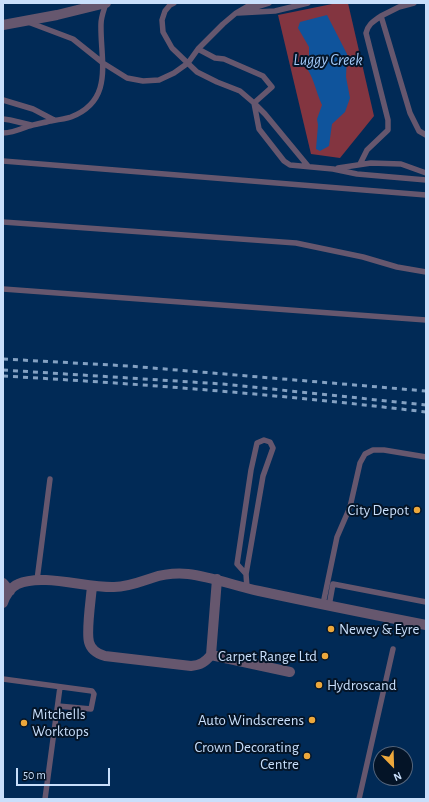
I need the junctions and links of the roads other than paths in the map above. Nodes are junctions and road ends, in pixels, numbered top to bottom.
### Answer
1 (106, 3) edge
2 (174, 3) edge
3 (253, 3) edge
4 (269, 3) edge
5 (308, 3) edge
6 (414, 3) edge
7 (236, 13) junction
8 (381, 16) junction
9 (26, 21) junction
10 (3, 25) edge
11 (198, 49) junction
12 (188, 63) junction
13 (103, 64) junction
14 (3, 100) edge
15 (254, 103) junction
16 (3, 119) edge
17 (54, 120) junction
18 (31, 126) junction
19 (3, 133) edge
20 (426, 135) edge
21 (3, 161) edge
22 (360, 164) junction
23 (308, 166) junction
24 (333, 169) junction
25 (426, 173) edge
26 (426, 180) edge
27 (426, 194) edge
28 (3, 222) edge
29 (426, 272) edge
30 (3, 289) edge
31 (426, 320) edge
32 (426, 457) edge
33 (50, 479) dead end
34 (246, 574) junction
35 (217, 578) junction
36 (37, 580) junction
37 (92, 586) junction
38 (6, 587) edge
39 (247, 588) junction
40 (426, 602) edge
41 (3, 603) edge
42 (326, 605) junction
43 (426, 625) edge
44 (393, 648) dead end
45 (212, 655) junction
46 (290, 672) dead end
47 (3, 679) edge
48 (60, 687) junction
49 (58, 706) junction
50 (45, 799) edge
51 (360, 799) edge

1 - 9 street
1 - 13 lane
2 - 12 lane
3 - 7 lane
4 - 7 lane
5 - 7 lane
6 - 8 lane
7 - 11 lane
8 - 20 lane
8 - 22 lane
9 - 10 street
9 - 13 lane
11 - 12 lane
11 - 15 lane
12 - 13 lane
12 - 15 lane
13 - 17 lane
14 - 17 lane
15 - 23 lane
15 - 23 lane
16 - 18 lane
17 - 18 lane
18 - 19 lane
21 - 27 lane
22 - 24 lane
22 - 25 lane
23 - 24 lane
24 - 26 lane
28 - 29 lane
30 - 31 lane
32 - 42 lane
33 - 36 lane
34 - 34 lane
34 - 39 lane
35 - 37 street
35 - 39 street
35 - 45 street
36 - 37 street
36 - 38 street
37 - 45 street
38 - 41 street
39 - 42 street
40 - 42 lane
42 - 43 street
44 - 51 lane
45 - 46 street
47 - 48 lane
48 - 49 lane
48 - 49 lane
49 - 50 lane

